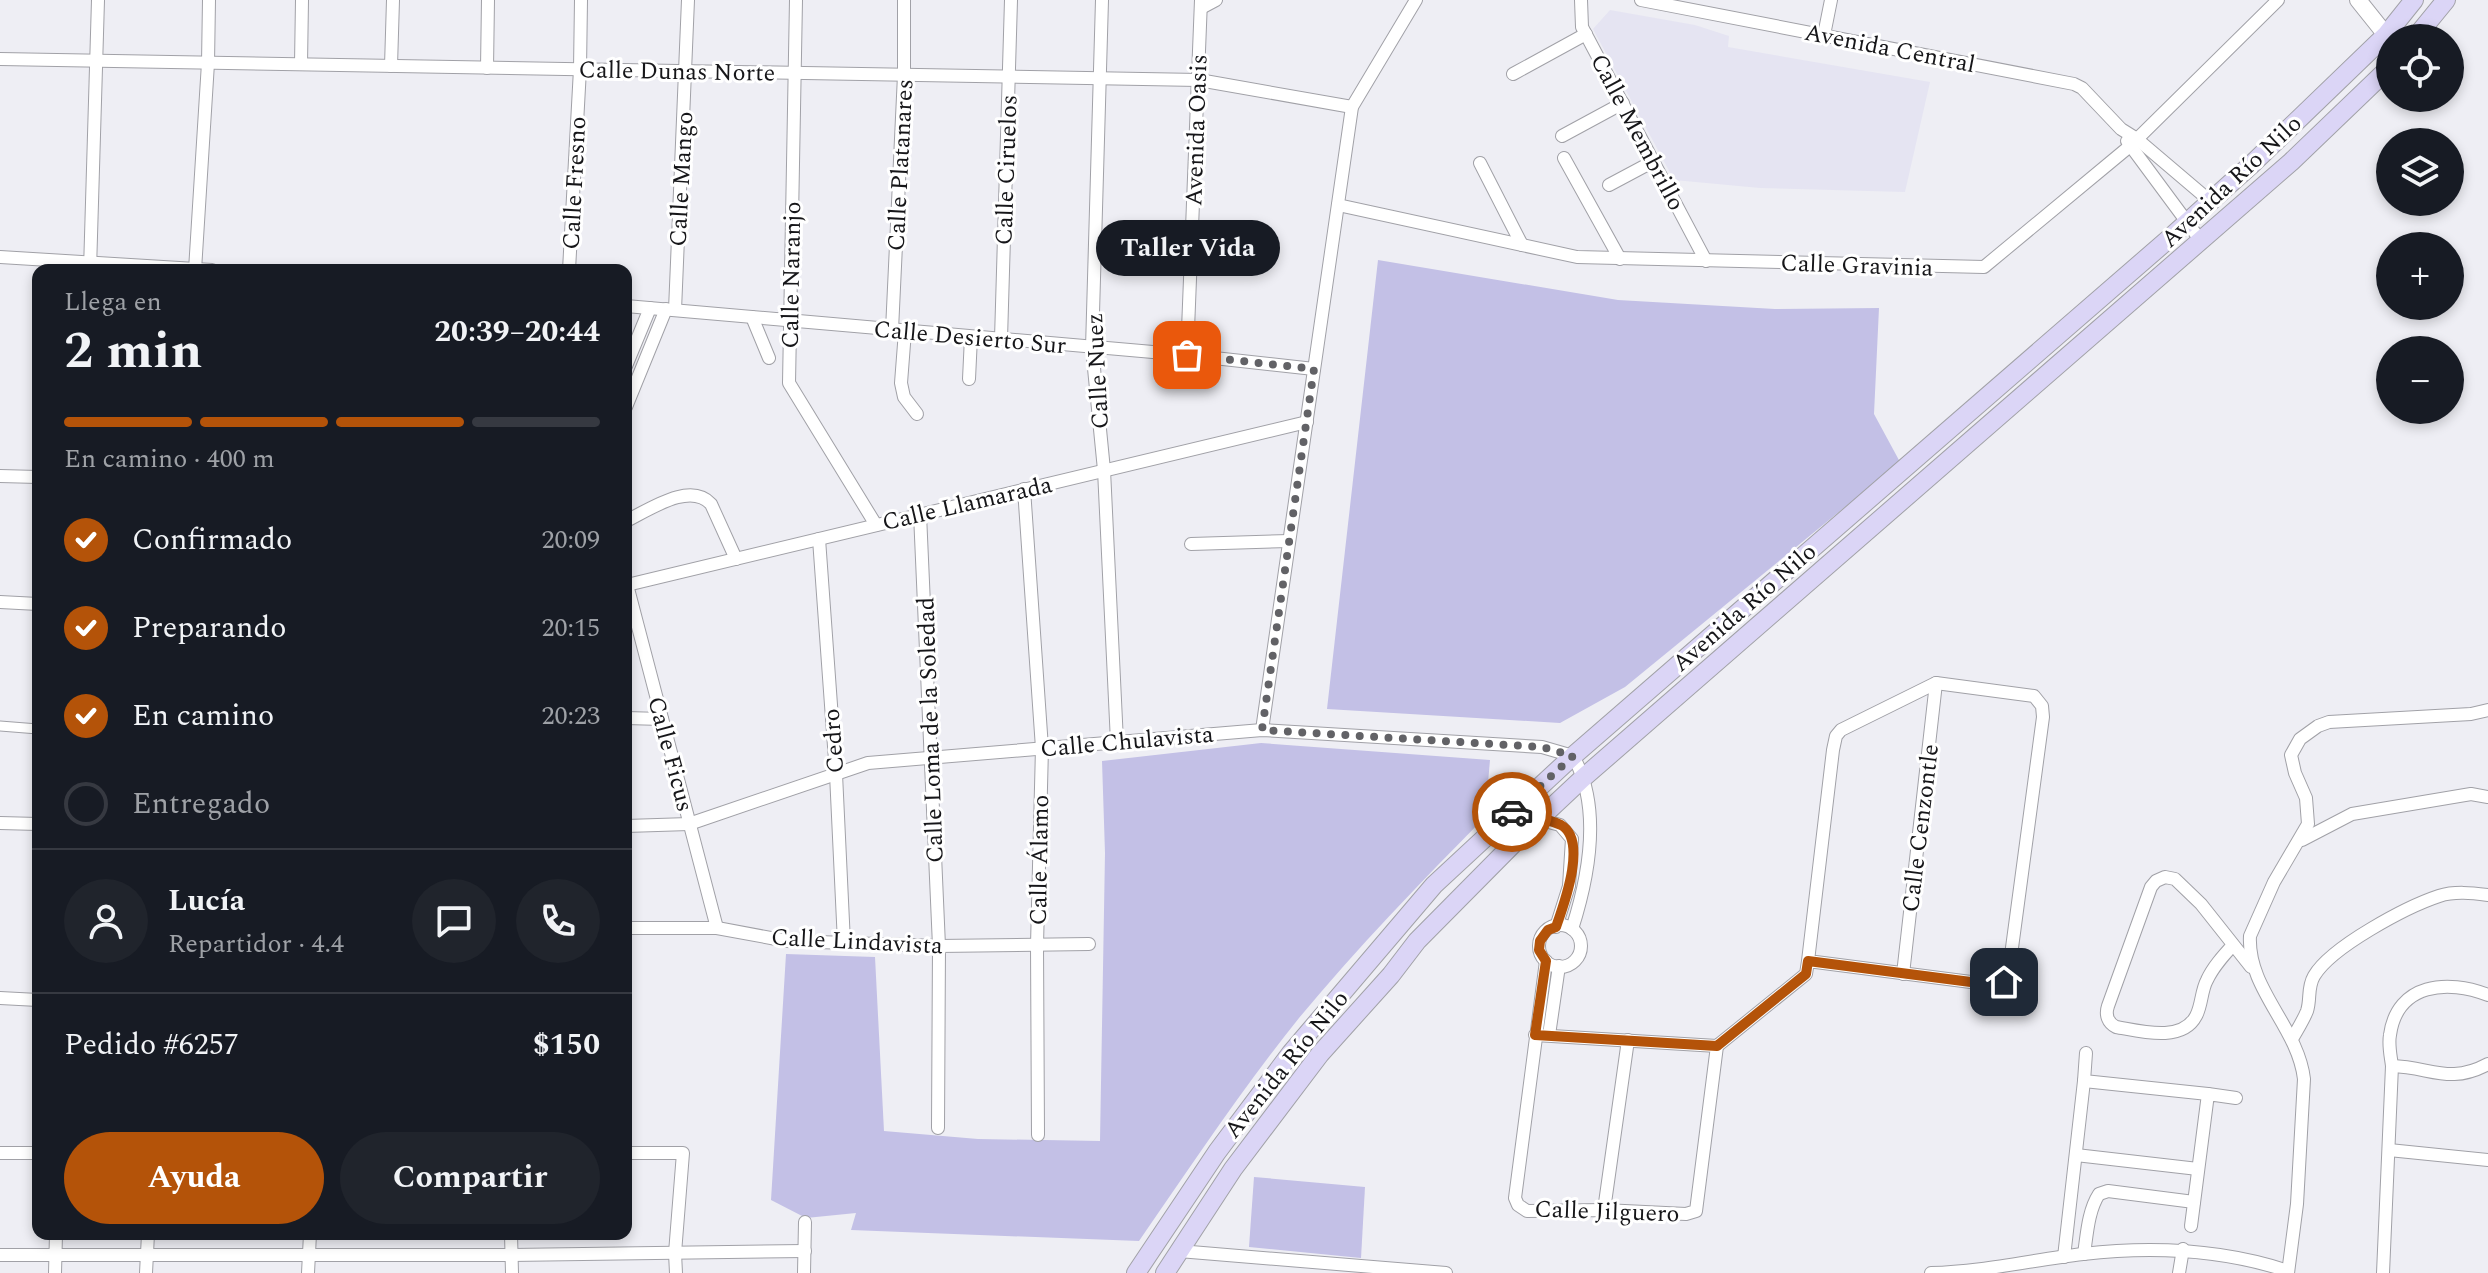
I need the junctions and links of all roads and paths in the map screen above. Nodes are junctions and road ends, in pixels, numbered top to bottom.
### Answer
1 (98, 0) edge
2 (209, 0) edge
3 (302, 0) edge
4 (393, 0) edge
5 (488, 0) edge
6 (581, 0) edge
7 (688, 0) edge
8 (796, 0) edge
9 (904, 0) edge
10 (1011, 0) edge
11 (1102, 0) edge
12 (1216, 0) edge
13 (1416, 0) edge
14 (1581, 0) edge
15 (1641, 0) edge
16 (1831, 0) edge
17 (2278, 0) edge
18 (2358, 0) edge
19 (2414, 0) edge
20 (2446, 0) edge
21 (1201, 4) edge
22 (2377, 24) edge
23 (2395, 24) edge
24 (2426, 24) edge
25 (1586, 34) junction
26 (1824, 35) junction
27 (2376, 45) edge
28 (0, 59) edge
29 (97, 61) junction
30 (208, 63) junction
31 (301, 64) junction
32 (391, 66) junction
33 (487, 68) junction
34 (580, 69) junction
35 (686, 71) junction
36 (795, 73) junction
37 (1513, 74) dead end
38 (904, 75) junction
39 (1009, 77) junction
40 (1100, 78) junction
41 (1199, 80) junction
42 (2376, 80) edge
43 (1623, 103) junction
44 (1352, 107) junction
45 (1562, 136) dead end
46 (2133, 143) junction
47 (1564, 158) dead end
48 (1654, 161) junction
49 (1480, 163) dead end
50 (2252, 164) junction
51 (2268, 182) junction
52 (1609, 185) dead end
53 (2210, 201) junction
54 (1338, 205) junction
55 (2186, 223) junction
56 (2201, 241) junction
57 (1522, 245) junction
58 (0, 257) edge
59 (1620, 259) junction
60 (1706, 261) junction
61 (70, 264) edge
62 (90, 264) edge
63 (195, 264) edge
64 (569, 264) edge
65 (2116, 285) junction
66 (2128, 304) junction
67 (632, 306) edge
68 (650, 308) junction
69 (670, 310) junction
70 (752, 317) junction
71 (789, 320) junction
72 (898, 330) junction
73 (971, 337) junction
74 (1001, 339) junction
75 (1092, 348) junction
76 (632, 352) edge
77 (1187, 355) junction
78 (769, 358) dead end
79 (1314, 369) junction
80 (969, 379) dead end
81 (632, 394) edge
82 (917, 414) dead end
83 (1307, 422) junction
84 (1104, 470) junction
85 (0, 476) edge
86 (32, 477) edge
87 (1024, 489) junction
88 (920, 514) junction
89 (632, 518) edge
90 (876, 525) junction
91 (819, 539) junction
92 (1289, 541) junction
93 (1191, 544) dead end
94 (736, 559) junction
95 (632, 582) edge
96 (0, 602) edge
97 (32, 604) edge
98 (632, 626) edge
99 (1936, 683) junction
100 (2488, 710) edge
101 (632, 718) edge
102 (662, 719) junction
103 (0, 726) edge
104 (32, 729) edge
105 (1262, 730) junction
106 (1117, 742) junction
107 (1042, 748) junction
108 (1573, 756) junction
109 (931, 758) junction
110 (836, 774) junction
111 (1583, 778) junction
112 (2488, 797) edge
113 (1589, 809) junction
114 (1512, 812) junction
115 (1539, 820) junction
116 (0, 823) edge
117 (32, 824) edge
118 (689, 824) junction
119 (632, 826) edge
120 (1565, 829) junction
121 (2299, 841) junction
122 (2488, 895) edge
123 (1556, 927) junction
124 (632, 928) edge
125 (717, 928) junction
126 (1572, 929) junction
127 (844, 943) junction
128 (1089, 944) dead end
129 (1037, 945) junction
130 (2233, 945) junction
131 (939, 946) junction
132 (1808, 961) junction
133 (1552, 964) junction
134 (2253, 969) junction
135 (1903, 974) junction
136 (2488, 995) edge
137 (0, 998) edge
138 (32, 1000) edge
139 (1535, 1035) junction
140 (1549, 1035) junction
141 (1303, 1039) junction
142 (2292, 1039) junction
143 (1628, 1040) junction
144 (1717, 1046) junction
145 (2086, 1053) dead end
146 (1320, 1054) junction
147 (2488, 1064) edge
148 (2392, 1066) junction
149 (2084, 1081) junction
150 (2208, 1094) junction
151 (2236, 1098) dead end
152 (938, 1128) dead end
153 (1038, 1135) dead end
154 (2389, 1150) junction
155 (0, 1153) edge
156 (32, 1153) edge
157 (632, 1153) edge
158 (2076, 1155) junction
159 (2488, 1160) edge
160 (2198, 1169) junction
161 (2194, 1202) junction
162 (1604, 1210) junction
163 (805, 1222) dead end
164 (2068, 1222) junction
165 (2088, 1224) junction
166 (2191, 1226) dead end
167 (56, 1240) edge
168 (148, 1240) edge
169 (310, 1240) edge
170 (511, 1240) edge
171 (2183, 1249) junction
172 (805, 1251) junction
173 (1179, 1251) junction
174 (675, 1253) junction
175 (2084, 1254) junction
176 (0, 1255) edge
177 (55, 1255) junction
178 (147, 1255) junction
179 (309, 1255) junction
180 (511, 1255) junction
181 (2064, 1257) junction
182 (1259, 1258) junction
183 (1346, 1269) edge
184 (2288, 1272) edge
185 (55, 1273) edge
186 (146, 1273) edge
187 (308, 1273) edge
188 (512, 1273) edge
189 (676, 1273) edge
190 (804, 1273) edge
191 (1136, 1273) edge
192 (1165, 1273) edge
193 (1258, 1273) edge
194 (1420, 1273) edge
195 (1446, 1273) edge
196 (1931, 1273) edge
197 (1946, 1273) edge
198 (2179, 1273) edge
199 (2383, 1273) edge

1 - 29 street
2 - 30 street
3 - 31 street
4 - 32 street
5 - 33 street
6 - 34 street, Calle Fresno
7 - 35 street, Calle Mango
8 - 36 street, Calle Naranjo
9 - 38 street, Calle Platanares
10 - 39 street, Calle Ciruelos
11 - 40 street, Calle Nuez
12 - 21 street
13 - 44 street
14 - 25 street, Calle Membrillo
15 - 26 street, Avenida Central
16 - 26 street
17 - 46 street, Calle Gravinia
18 - 22 street
19 - 23 main road, Avenida Río Nilo
20 - 24 main road
21 - 41 street, Avenida Oasis
25 - 37 street
25 - 43 street, Calle Membrillo
26 - 46 street, Avenida Central
27 - 50 main road, Avenida Río Nilo
28 - 29 street, Calle Dunas Norte
29 - 30 street, Calle Dunas Norte
29 - 62 street
30 - 31 street, Calle Dunas Norte
30 - 63 street
31 - 32 street, Calle Dunas Norte
32 - 33 street, Calle Dunas Norte
33 - 34 street, Calle Dunas Norte
34 - 35 street, Calle Dunas Norte
34 - 64 street, Calle Fresno
35 - 36 street, Calle Dunas Norte
35 - 69 street, Calle Mango
36 - 38 street, Calle Dunas Norte
36 - 71 street, Calle Naranjo
38 - 39 street, Calle Dunas Norte
38 - 72 street, Calle Platanares
39 - 40 street, Calle Dunas Norte
39 - 74 street, Calle Ciruelos
40 - 41 street, Calle Dunas Norte
40 - 75 street, Calle Nuez
41 - 44 street, Calle Dunas Norte
41 - 77 street, Avenida Oasis
42 - 51 main road, Avenida Río Nilo
43 - 45 street
43 - 48 street, Calle Membrillo
44 - 54 street
46 - 53 street, Avenida Central
46 - 55 street, Avenida Central
46 - 60 street, Calle Gravinia
47 - 59 street
48 - 52 street
48 - 60 street, Calle Membrillo
49 - 57 street
50 - 51 main road
50 - 53 main road, Avenida Río Nilo
51 - 56 main road, Avenida Río Nilo
53 - 55 main road, Avenida Río Nilo
54 - 57 street, Calle Gravinia
54 - 79 street
55 - 56 street, Avenida Central
55 - 65 main road, Avenida Río Nilo
56 - 66 main road, Avenida Río Nilo
57 - 59 street, Calle Gravinia
58 - 61 street
59 - 60 street, Calle Gravinia
65 - 66 main road
65 - 108 main road, Avenida Río Nilo
66 - 111 main road, Avenida Río Nilo
67 - 68 street, Calle Desierto Sur
68 - 69 street, Calle Desierto Sur
68 - 76 street
69 - 70 street, Calle Desierto Sur
69 - 81 street
70 - 71 street, Calle Desierto Sur
70 - 78 street, Calle Naranjo
71 - 72 street, Calle Desierto Sur
71 - 90 street, Calle Naranjo
72 - 73 street, Calle Desierto Sur
72 - 82 street, Calle Platanares
73 - 74 street, Calle Desierto Sur
73 - 80 street
74 - 75 street, Calle Desierto Sur
75 - 77 street, Calle Desierto Sur
75 - 84 street, Calle Nuez
77 - 79 street, Calle Desierto Sur
79 - 83 street
83 - 84 street, Calle Llamarada
83 - 92 street
84 - 87 street, Calle Llamarada
84 - 106 street, Calle Nuez
85 - 86 street
87 - 88 street, Calle Llamarada
87 - 107 street, Calle Álamo
88 - 90 street, Calle Llamarada
88 - 109 street, Calle Loma de la Soledad
89 - 94 street
90 - 91 street, Calle Llamarada
91 - 94 street, Calle Llamarada
91 - 110 street, Cedro
92 - 93 street
92 - 105 street
94 - 95 street, Calle Llamarada
96 - 97 street
98 - 102 street, Calle Ficus
99 - 132 street
99 - 135 street, Calle Cenzontle
99 - 135 street
100 - 121 street
101 - 102 street
102 - 118 street, Calle Ficus
103 - 104 street
105 - 106 street, Calle Chulavista
105 - 108 street, Calle Chulavista
106 - 107 street, Calle Chulavista
107 - 109 street, Calle Chulavista
107 - 129 street, Calle Álamo
108 - 111 street
108 - 114 main road, Avenida Río Nilo
109 - 110 street, Calle Chulavista
109 - 131 street, Calle Loma de la Soledad
110 - 118 street, Calle Chulavista
110 - 127 street, Cedro
111 - 113 street
111 - 115 main road, Avenida Río Nilo
112 - 121 street
113 - 120 street
113 - 126 street
114 - 115 street
114 - 141 main road, Avenida Río Nilo
115 - 120 street
115 - 146 main road, Avenida Río Nilo
116 - 117 street
118 - 119 street, Calle Chulavista
118 - 125 street, Calle Ficus
120 - 123 street
121 - 134 street
122 - 142 street
123 - 126 street
123 - 133 street
124 - 125 street, Calle Lindavista
125 - 127 street, Calle Lindavista
126 - 133 street
127 - 131 street, Calle Lindavista
128 - 129 street, Calle Lindavista
129 - 131 street, Calle Lindavista
129 - 153 street, Calle Álamo
130 - 130 street
130 - 134 street
131 - 152 street, Calle Loma de la Soledad
132 - 135 street
132 - 144 street
133 - 139 street
133 - 140 street
134 - 142 street
136 - 148 street
137 - 138 street
139 - 140 street
139 - 162 street, Calle Jilguero
140 - 143 street
141 - 146 main road
141 - 191 main road, Avenida Río Nilo
142 - 184 street
143 - 144 street
143 - 162 street
144 - 162 street, Calle Jilguero
145 - 149 street
146 - 173 main road, Avenida Río Nilo
147 - 148 street
148 - 154 street
149 - 150 street
149 - 158 street
150 - 151 street
150 - 160 street
154 - 159 street
154 - 199 street
155 - 156 street
157 - 174 street
158 - 160 street
158 - 164 street
160 - 161 street
161 - 165 street
161 - 166 street
163 - 172 street
164 - 165 street
164 - 181 street
165 - 175 street
167 - 177 street
168 - 178 street
169 - 179 street
170 - 180 street
171 - 175 street
171 - 184 street
171 - 198 street
172 - 174 street
172 - 190 street
173 - 182 street
173 - 192 main road, Avenida Río Nilo
174 - 180 street
174 - 189 street
175 - 181 street
176 - 177 street
177 - 178 street
177 - 185 street
178 - 179 street
178 - 186 street
179 - 180 street
179 - 187 street
180 - 188 street
181 - 197 street
182 - 183 street
182 - 193 street
183 - 194 street
194 - 195 street
196 - 197 street

